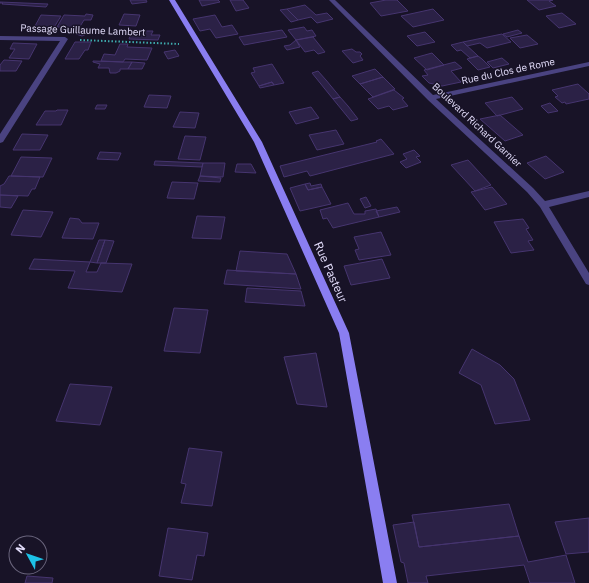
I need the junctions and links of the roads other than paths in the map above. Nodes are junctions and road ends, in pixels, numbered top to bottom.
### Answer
1 (172, 0) edge
2 (332, 0) edge
3 (0, 38) edge
4 (589, 64) edge
5 (431, 98) junction
6 (0, 140) edge
7 (589, 194) edge
8 (543, 205) junction
9 (589, 281) edge
10 (390, 583) edge

1 - 10 main road, Rue Pasteur
2 - 5 street, Boulevard Richard Garnier
3 - 6 street, Passage Guillaume Lambert
4 - 5 street, Rue du Clos de Rome
5 - 8 street, Boulevard Richard Garnier
7 - 8 street
8 - 9 street, Boulevard Richard Garnier

